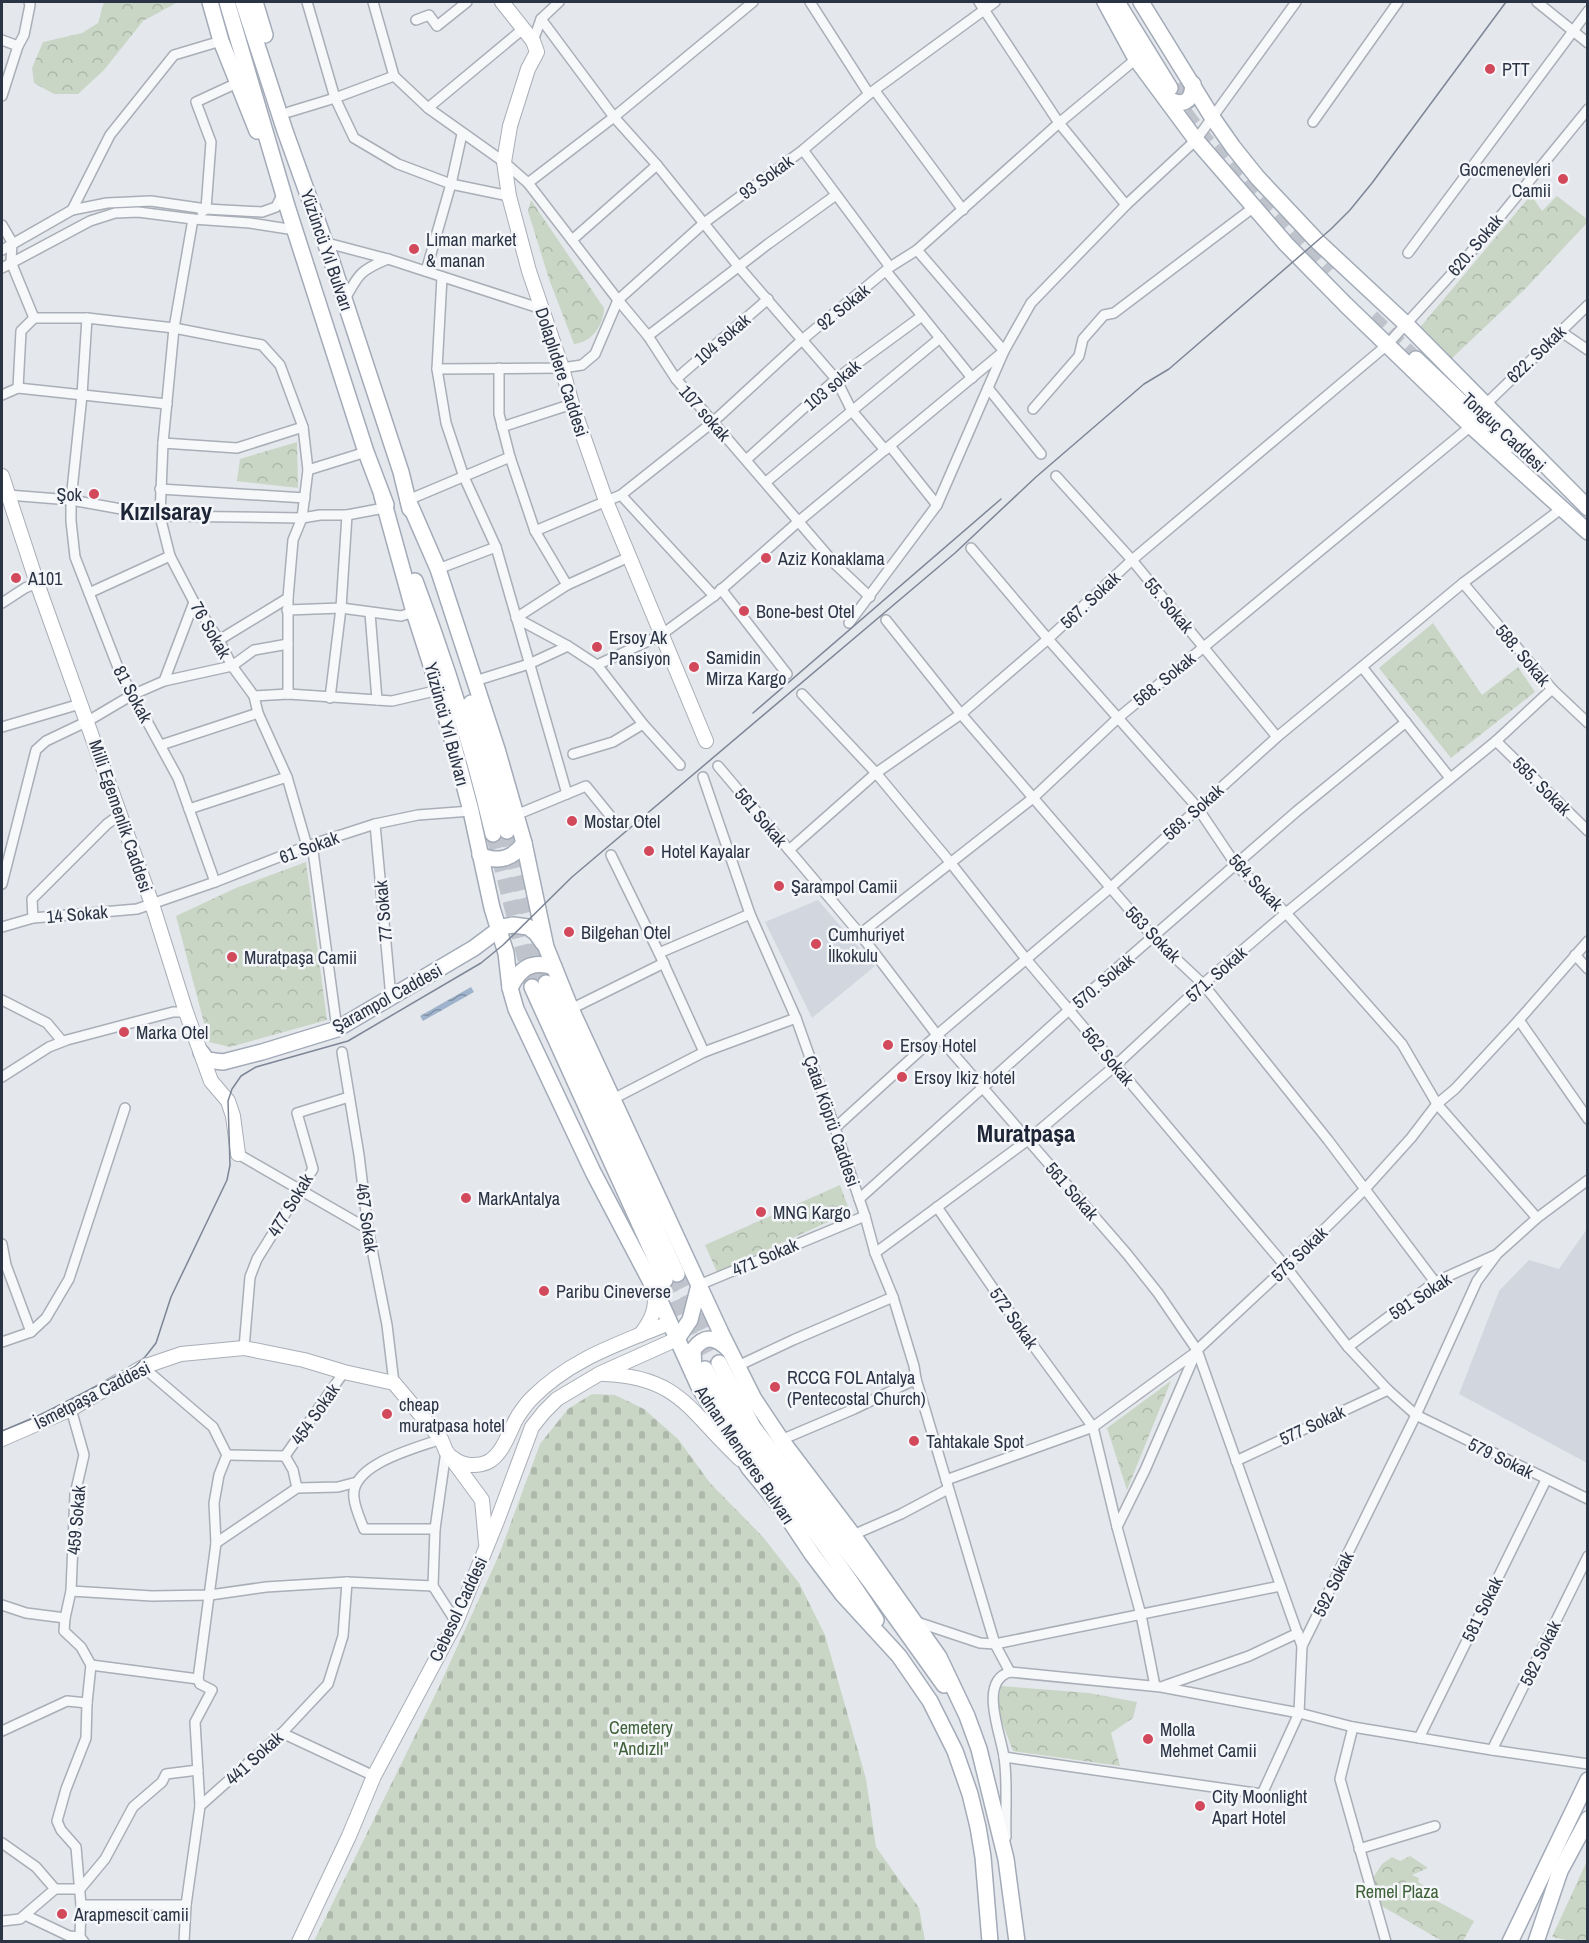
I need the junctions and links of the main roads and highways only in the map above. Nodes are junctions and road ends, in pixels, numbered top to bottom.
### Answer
1 (210, 2) edge
2 (227, 2) edge
3 (243, 2) edge
4 (255, 2) edge
5 (1105, 2) edge
6 (1117, 2) edge
7 (1127, 2) edge
8 (1141, 2) edge
9 (1177, 88) junction
10 (284, 201) junction
11 (331, 250) junction
12 (1331, 271) tunnel mouth
13 (1375, 314) tunnel mouth
14 (408, 500) junction
15 (383, 502) junction
16 (1587, 509) edge
17 (1587, 526) edge
18 (1587, 532) edge
19 (524, 843) junction
20 (480, 855) junction
21 (492, 908) junction
22 (539, 920) joint
23 (498, 929) junction
24 (546, 947) junction
25 (474, 948) junction
26 (506, 953) joint
27 (554, 967) junction
28 (539, 985) tunnel mouth
29 (510, 988) junction
30 (201, 1052) road end
31 (666, 1281) junction
32 (699, 1285) junction
33 (690, 1320) junction
34 (669, 1323) junction
35 (721, 1333) junction
36 (677, 1339) junction
37 (729, 1350) junction
38 (706, 1369) junction
39 (899, 1656) junction
40 (967, 1716) junction
41 (1587, 1780) edge
42 (1587, 1819) edge
43 (1587, 1839) edge
44 (990, 1941) edge
45 (1017, 1941) edge
46 (1510, 1941) edge
47 (1537, 1941) edge

1 - 10 main road
2 - 10 main road, Yüzüncü Yıl Bulvarı
3 - 11 main road, Yüzüncü Yıl Bulvarı
4 - 11 main road
5 - 9 main road
6 - 9 main road
7 - 9 main road
8 - 9 main road
9 - 16 main road
9 - 18 main road
10 - 15 main road, Yüzüncü Yıl Bulvarı
11 - 14 main road, Yüzüncü Yıl Bulvarı
12 - 13 main road
14 - 15 main road, Yüzüncü Yıl Bulvarı
14 - 19 main road, Yüzüncü Yıl Bulvarı
15 - 20 main road, Yüzüncü Yıl Bulvarı
16 - 17 main road, Tonguç Caddesi
19 - 20 main road
19 - 22 main road, Yüzüncü Yıl Bulvarı
20 - 21 main road, Yüzüncü Yıl Bulvarı
21 - 23 main road, Yüzüncü Yıl Bulvarı
21 - 25 main road
22 - 24 main road, Adnan Menderes Bulvarı
23 - 24 main road
23 - 25 main road, Şarampol Caddesi
23 - 26 main road, Yüzüncü Yıl Bulvarı
24 - 27 main road, Adnan Menderes Bulvarı
25 - 30 main road, Şarampol Caddesi
26 - 29 main road, Adnan Menderes Bulvarı
27 - 29 main road
27 - 32 main road, Adnan Menderes Bulvarı
28 - 31 main road, Adnan Menderes Bulvarı
29 - 31 main road, Adnan Menderes Bulvarı
31 - 34 main road, Adnan Menderes Bulvarı
32 - 33 main road
32 - 35 main road, Adnan Menderes Bulvarı
33 - 34 main road
33 - 35 main road
33 - 36 main road
34 - 36 main road, Adnan Menderes Bulvarı
35 - 37 main road, Adnan Menderes Bulvarı
36 - 38 main road, Adnan Menderes Bulvarı
37 - 38 main road
37 - 40 main road, Adnan Menderes Bulvarı
38 - 39 main road
38 - 39 main road, Adnan Menderes Bulvarı
38 - 40 main road, Adnan Menderes Bulvarı
39 - 44 main road, Adnan Menderes Bulvarı
40 - 45 main road, Adnan Menderes Bulvarı
41 - 46 main road
42 - 47 main road
43 - 47 main road

